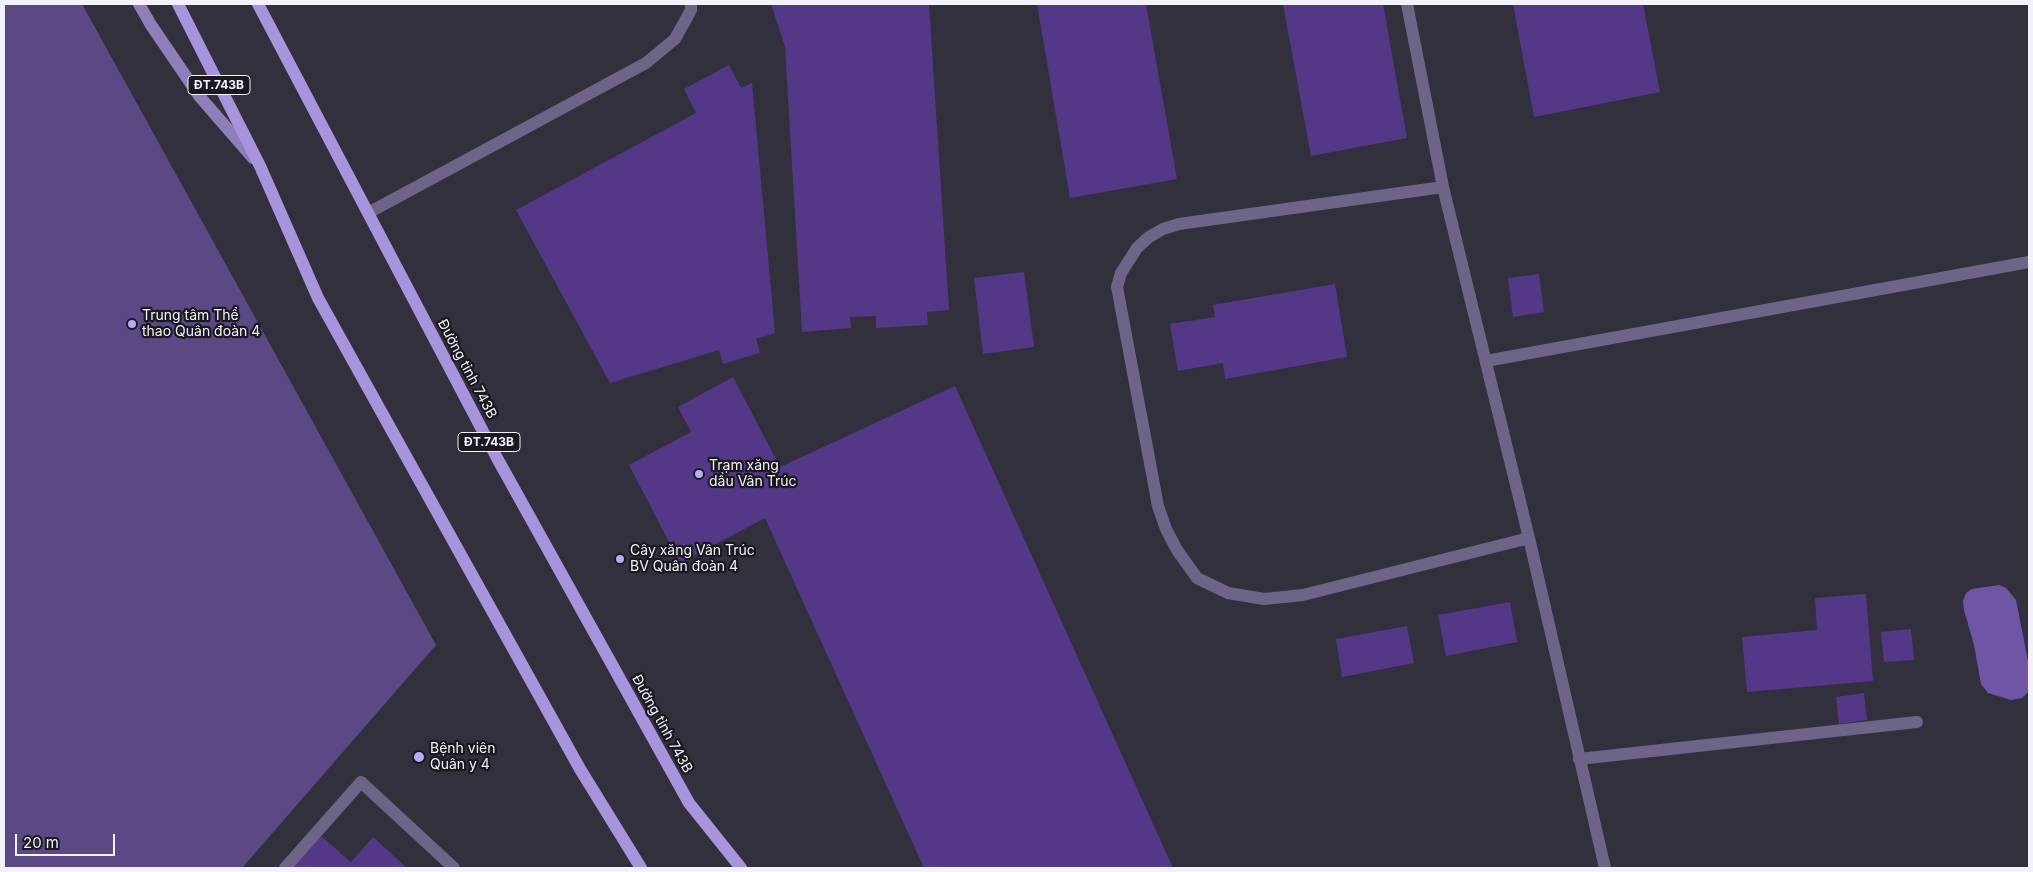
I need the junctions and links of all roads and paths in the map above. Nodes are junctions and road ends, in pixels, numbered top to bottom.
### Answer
1 (139, 4) edge
2 (178, 4) edge
3 (258, 4) edge
4 (691, 4) edge
5 (1407, 4) edge
6 (260, 166) junction
7 (1443, 187) junction
8 (368, 213) junction
9 (2029, 262) edge
10 (1486, 361) junction
11 (1529, 538) junction
12 (1917, 722) dead end
13 (1579, 759) junction
14 (285, 868) edge
15 (454, 868) edge
16 (641, 868) edge
17 (741, 868) edge
18 (1605, 868) edge

1 - 6 main road
2 - 6 main road, ĐT.743B
3 - 8 main road, Đường tỉnh 743B / ĐT.743B
4 - 8 lane
5 - 7 lane
6 - 16 main road, ĐT.743B
7 - 10 lane
7 - 11 lane
8 - 17 main road, Đường tỉnh 743B / ĐT.743B
9 - 10 lane
10 - 11 lane
11 - 13 lane
12 - 13 lane
13 - 18 lane
14 - 15 lane

